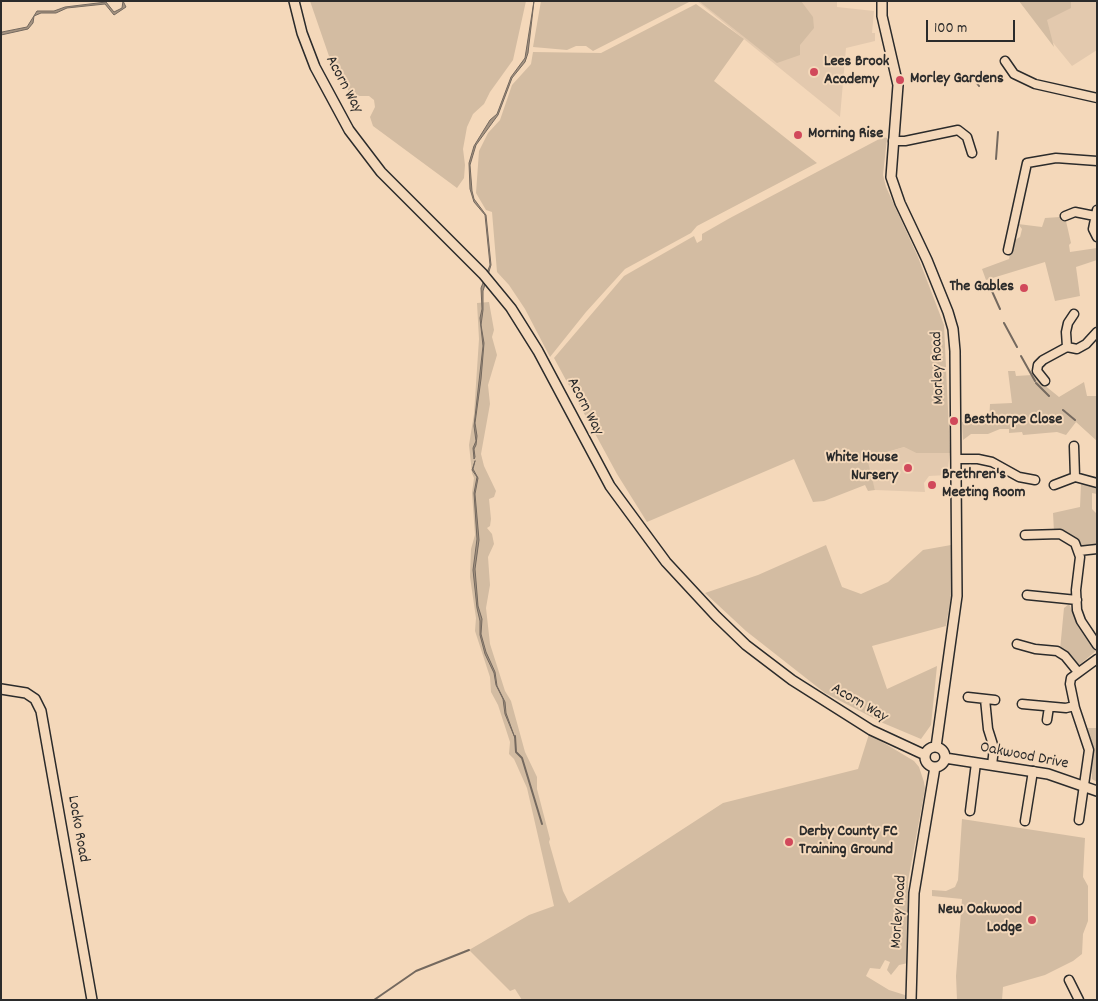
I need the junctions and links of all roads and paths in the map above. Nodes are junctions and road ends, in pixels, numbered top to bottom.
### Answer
1 (294, 1) edge
2 (882, 1) edge
3 (1005, 61) dead end
4 (1097, 98) edge
5 (893, 141) junction
6 (972, 153) dead end
7 (1097, 161) edge
8 (1096, 213) edge
9 (1065, 216) dead end
10 (1097, 237) edge
11 (1008, 250) dead end
12 (1074, 314) dead end
13 (1097, 332) edge
14 (1067, 347) junction
15 (1045, 381) dead end
16 (1074, 446) dead end
17 (956, 459) junction
18 (1075, 477) junction
19 (1035, 480) dead end
20 (1097, 483) edge
21 (1054, 485) dead end
22 (1025, 535) dead end
23 (1097, 549) edge
24 (1079, 551) junction
25 (1027, 595) dead end
26 (1077, 600) junction
27 (1017, 644) dead end
28 (1097, 645) edge
29 (1097, 659) edge
30 (1078, 672) junction
31 (1, 690) edge
32 (968, 697) dead end
33 (985, 699) junction
34 (994, 700) dead end
35 (1022, 704) dead end
36 (1074, 706) junction
37 (1048, 707) junction
38 (1047, 720) dead end
39 (936, 747) junction
40 (925, 755) junction
41 (945, 758) junction
42 (976, 763) junction
43 (992, 765) junction
44 (935, 767) junction
45 (1033, 771) junction
46 (1084, 786) junction
47 (1097, 791) edge
48 (970, 811) dead end
49 (1079, 820) dead end
50 (1025, 821) dead end
51 (1069, 980) dead end
52 (92, 1000) edge
53 (911, 1000) edge
54 (1079, 1000) edge

1 - 40 street, Acorn Way
2 - 5 street, Morley Road
3 - 4 street
5 - 6 street
5 - 17 street, Morley Road
7 - 11 street
8 - 9 street
8 - 10 street
12 - 14 street
13 - 14 street
14 - 15 street
16 - 18 street
17 - 19 street
17 - 39 street, Morley Road
18 - 20 street
18 - 21 street
22 - 24 street
23 - 24 street
24 - 26 street
25 - 26 street
26 - 28 street
27 - 30 street
29 - 30 street
30 - 36 street
31 - 52 street, Locko Road
32 - 33 street
33 - 34 street
33 - 43 street
35 - 37 street
36 - 37 street
36 - 46 street
37 - 38 street
39 - 40 street
39 - 41 street
40 - 44 street
41 - 42 street, Oakwood Drive
41 - 44 street
42 - 43 street, Oakwood Drive
42 - 48 street
43 - 45 street, Oakwood Drive
44 - 53 street, Morley Road
45 - 46 street, Oakwood Drive
45 - 50 street
46 - 47 street, Oakwood Drive
46 - 49 street
51 - 54 street

